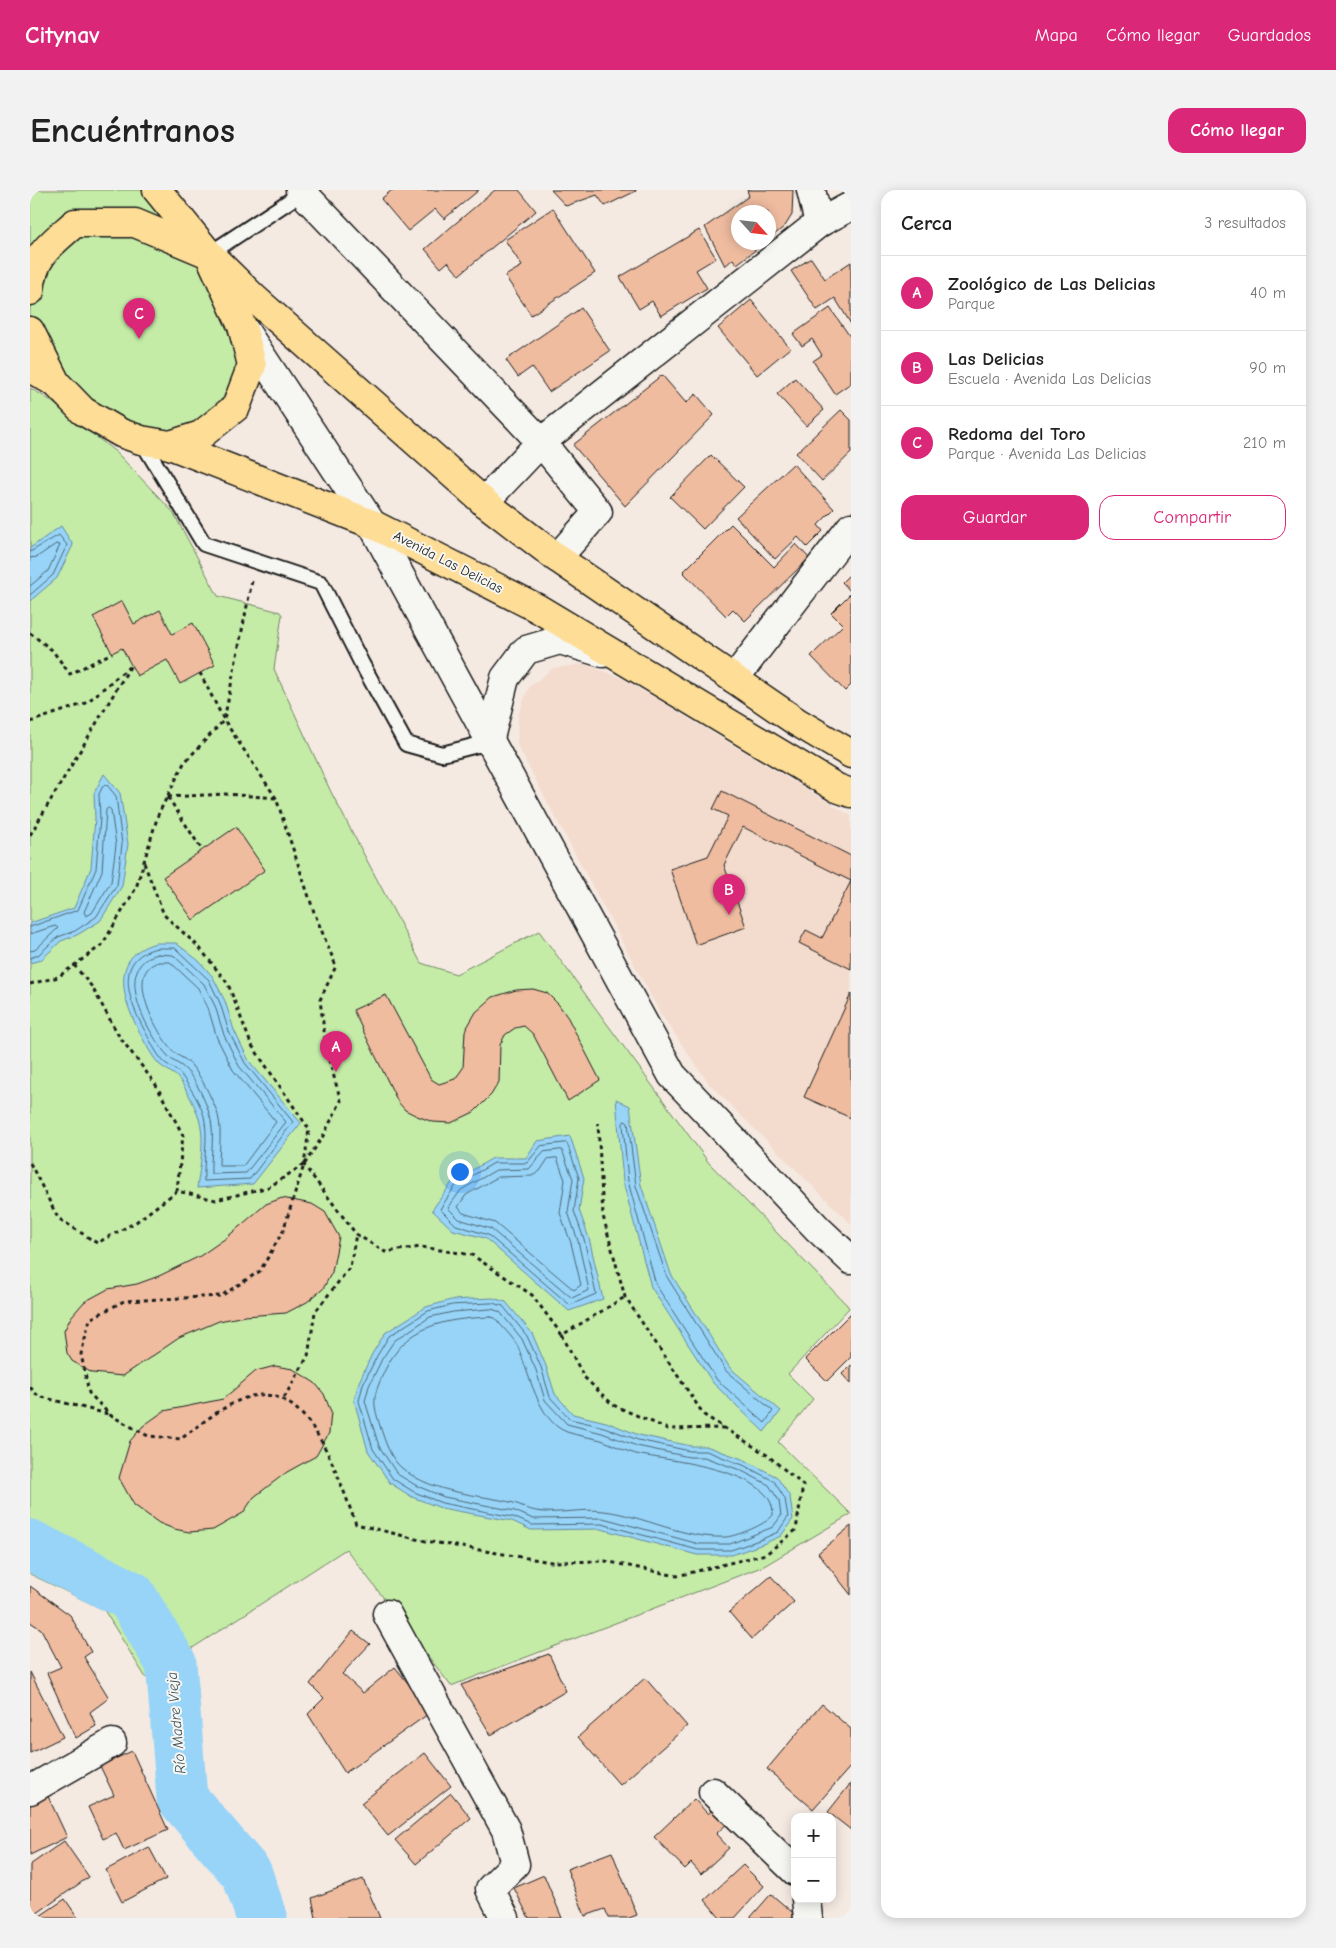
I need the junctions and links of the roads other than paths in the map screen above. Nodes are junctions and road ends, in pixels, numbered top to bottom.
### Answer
1 (157, 190) edge
2 (811, 190) edge
3 (301, 191) edge
4 (851, 206) edge
5 (819, 223) junction
6 (210, 254) junction
7 (30, 291) edge
8 (242, 326) junction
9 (30, 331) edge
10 (30, 368) edge
11 (56, 383) junction
12 (140, 440) junction
13 (541, 442) junction
14 (170, 445) junction
15 (484, 502) junction
16 (372, 524) junction
17 (851, 527) edge
18 (557, 558) junction
19 (622, 658) junction
20 (734, 680) junction
21 (489, 742) junction
22 (851, 754) edge
23 (851, 793) edge
24 (851, 1260) edge
25 (387, 1614) dead end
26 (112, 1743) dead end
27 (30, 1790) edge
28 (713, 1792) dead end
29 (791, 1867) edge
30 (806, 1903) edge
31 (504, 1918) edge
32 (808, 1918) edge

1 - 6 main road
2 - 5 street
3 - 6 lane
3 - 13 street
4 - 5 street
5 - 13 street
6 - 7 main road
6 - 8 main road
6 - 15 main road
8 - 14 main road
8 - 16 street
9 - 11 main road
10 - 11 main road, Avenida Las Delicias
11 - 12 main road, Avenida Las Delicias
12 - 14 main road, Avenida Las Delicias
12 - 21 lane
13 - 15 street
13 - 18 street
14 - 16 main road, Avenida Las Delicias
15 - 18 main road
16 - 19 main road, Avenida Las Delicias
16 - 21 street
17 - 20 street
18 - 20 main road
19 - 21 street
19 - 23 main road, Avenida Las Delicias
20 - 22 main road
21 - 24 street
25 - 31 street
26 - 27 street
28 - 29 street
30 - 32 street

